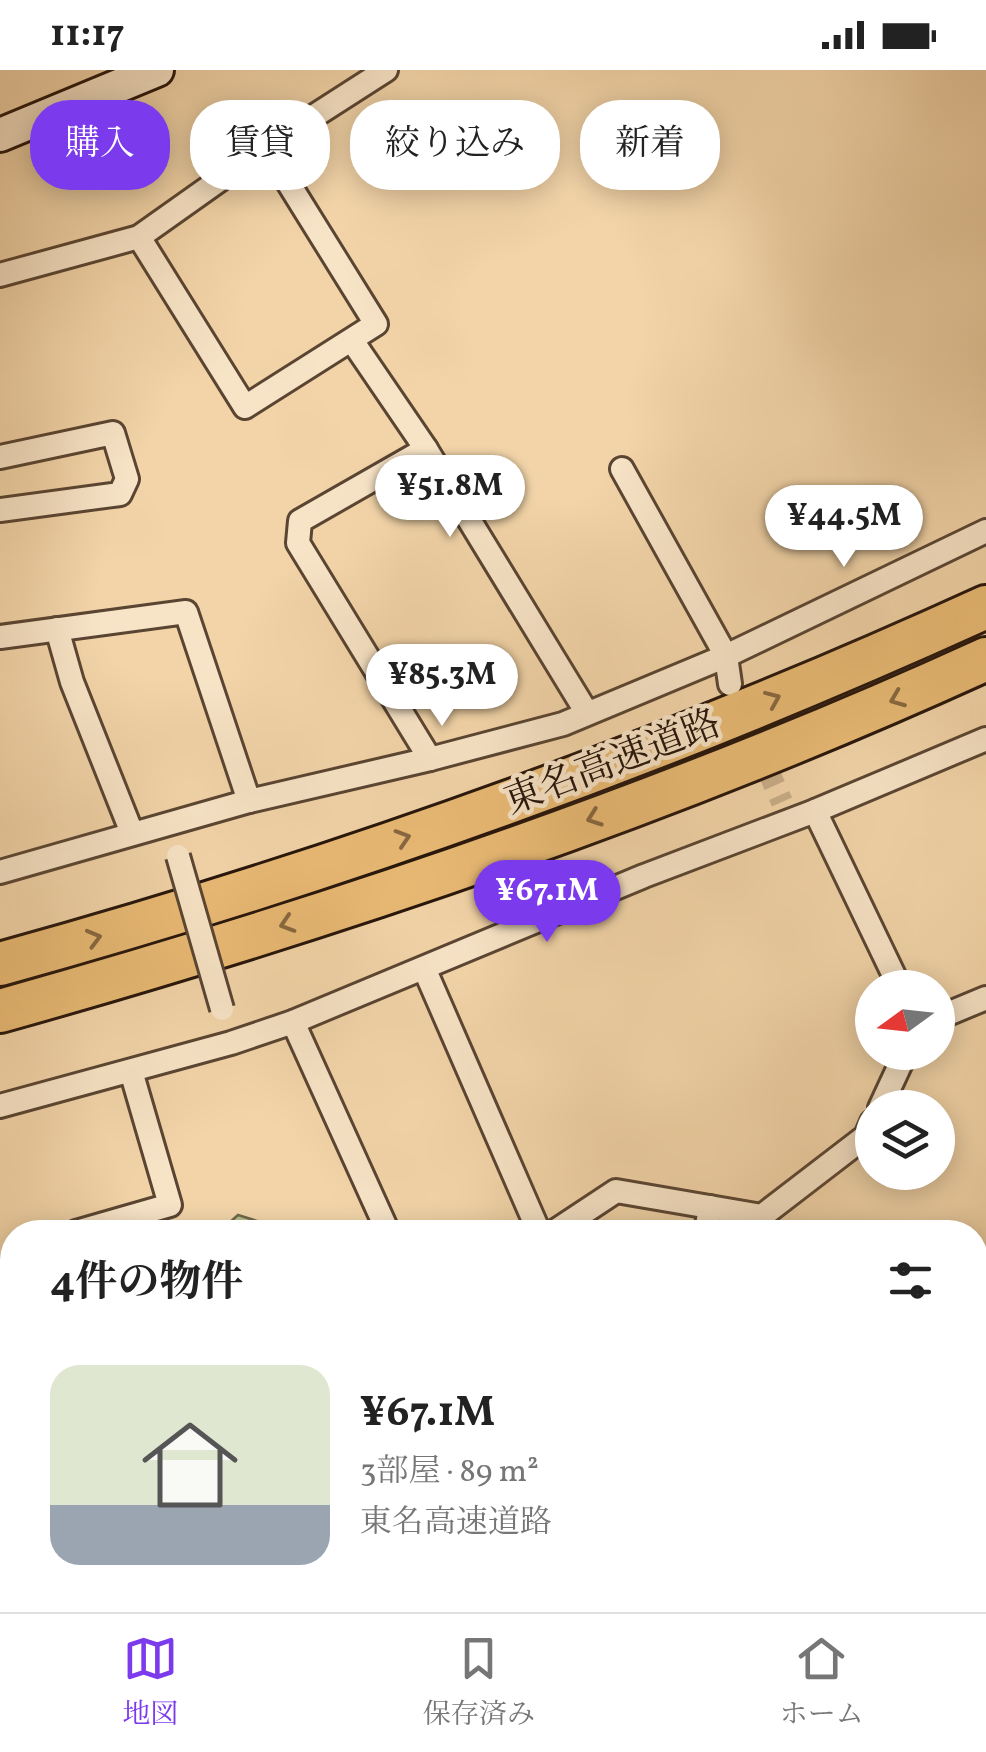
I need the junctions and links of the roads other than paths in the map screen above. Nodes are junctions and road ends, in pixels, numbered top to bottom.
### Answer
1 (157, 70) edge
2 (386, 70) edge
3 (330, 106) edge
4 (0, 135) edge
5 (206, 190) edge
6 (293, 190) edge
7 (139, 238) junction
8 (0, 275) edge
9 (353, 342) junction
10 (426, 448) junction
11 (0, 457) edge
12 (622, 469) dead end
13 (0, 510) edge
14 (986, 531) edge
15 (986, 607) edge
16 (57, 629) junction
17 (0, 637) edge
18 (726, 656) junction
19 (986, 659) edge
20 (730, 684) tunnel mouth
21 (587, 712) junction
22 (986, 739) edge
23 (430, 760) junction
24 (249, 801) junction
25 (815, 811) junction
26 (166, 826) junction
27 (132, 833) junction
28 (3, 865) edge
29 (0, 964) edge
30 (424, 968) junction
31 (891, 970) edge
32 (986, 998) edge
33 (0, 1011) edge
34 (955, 1011) edge
35 (293, 1022) junction
36 (230, 1043) junction
37 (131, 1072) junction
38 (0, 1106) edge
39 (855, 1144) edge
40 (710, 1207) junction
41 (118, 1220) edge
42 (383, 1220) edge
43 (534, 1220) edge
44 (573, 1220) edge
45 (708, 1220) edge

1 - 4 main road
2 - 3 street
5 - 7 street
6 - 9 street
7 - 8 street
7 - 9 street
9 - 10 street
10 - 21 street
10 - 23 street
11 - 13 street
12 - 18 street
14 - 18 street
29 -> 15 highway, 東名高速道路
16 - 17 street
16 - 24 street
16 - 27 street
18 - 20 street
18 - 21 street
19 -> 33 highway, 東名高速道路
21 - 23 street
22 - 25 street
23 - 24 street
24 - 26 street
25 - 30 street
25 - 31 street
26 - 27 street
26 - 36 street, bridge
27 - 28 street
30 - 35 street
30 - 43 street
32 - 34 street
35 - 36 street
35 - 42 street
36 - 37 street
37 - 38 street
37 - 41 street
39 - 40 street
40 - 44 street
40 - 45 street

